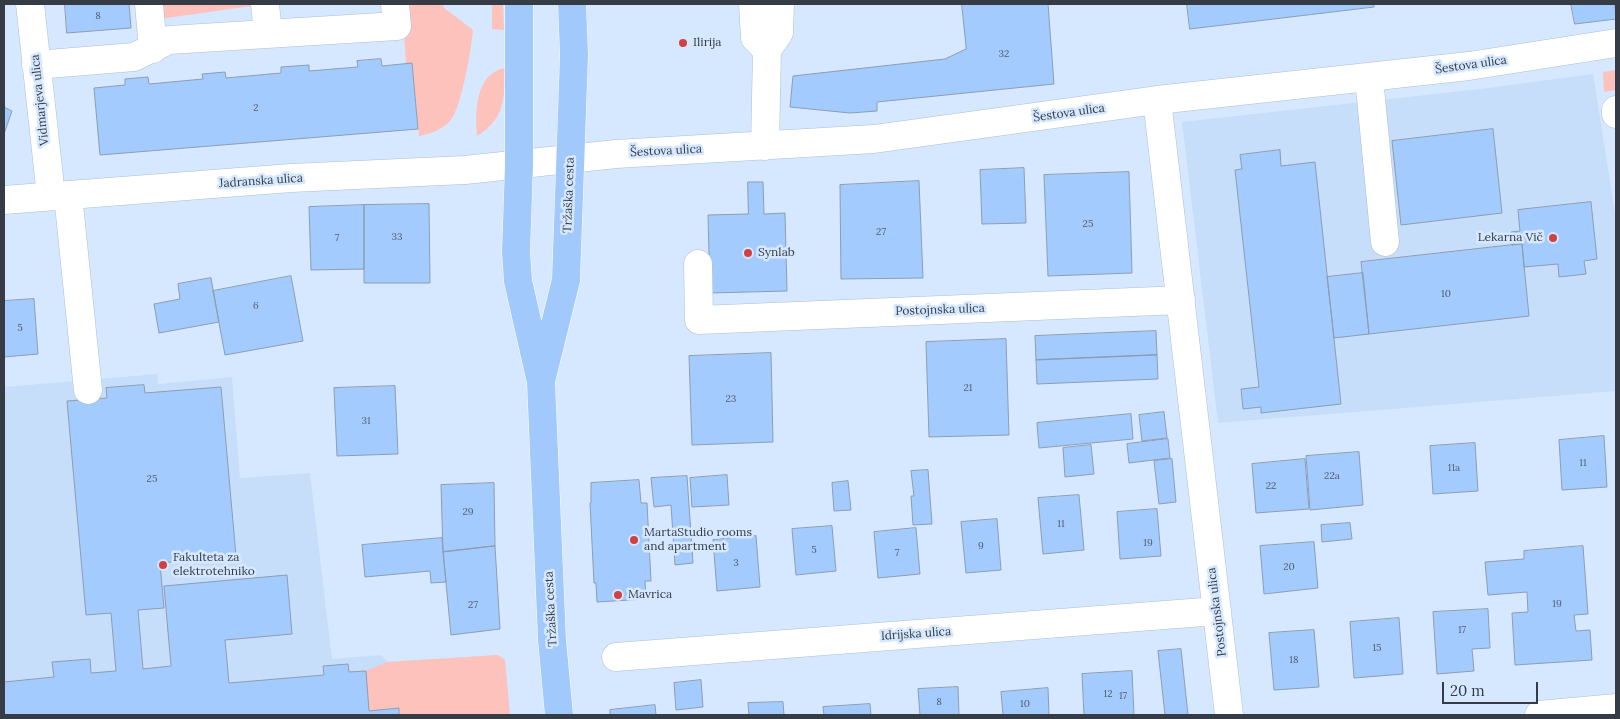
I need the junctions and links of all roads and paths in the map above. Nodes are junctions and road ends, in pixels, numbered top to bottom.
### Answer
1 (30, 4) edge
2 (149, 4) edge
3 (265, 4) edge
4 (395, 4) edge
5 (519, 4) edge
6 (572, 4) edge
7 (753, 4) edge
8 (780, 4) edge
9 (268, 34) junction
10 (1616, 43) edge
11 (153, 48) junction
12 (767, 50) junction
13 (36, 65) junction
14 (1369, 78) junction
15 (1157, 100) junction
16 (765, 146) junction
17 (571, 159) junction
18 (519, 165) junction
19 (59, 196) junction
20 (4, 200) edge
21 (1385, 242) dead end
22 (698, 264) dead end
23 (1180, 300) junction
24 (541, 382) junction
25 (88, 390) dead end
26 (1217, 611) junction
27 (616, 657) dead end
28 (1616, 708) edge
29 (559, 715) edge
30 (1229, 715) edge
31 (1539, 715) edge

1 - 13 street, Vidmarjeva ulica
2 - 11 street
3 - 9 street
4 - 9 street
5 - 18 main road, Tržaška cesta
6 - 17 main road, Tržaška cesta
7 - 12 street
8 - 12 street
9 - 11 street
10 - 14 street, Šestova ulica
11 - 13 street
12 - 16 street
13 - 19 street, Vidmarjeva ulica
14 - 15 street, Šestova ulica
14 - 21 street
15 - 16 street, Šestova ulica
15 - 23 street, Postojnska ulica
16 - 17 street, Šestova ulica
17 - 18 street, Šestova ulica
17 - 24 main road, Tržaška cesta
18 - 19 street, Jadranska ulica
18 - 24 main road, Tržaška cesta
19 - 20 street, Jadranska ulica
19 - 25 street, Vidmarjeva ulica
22 - 23 street, Postojnska ulica
23 - 26 street, Postojnska ulica
24 - 29 main road, Tržaška cesta
26 - 27 street, Idrijska ulica
26 - 30 street, Postojnska ulica
28 - 31 street

